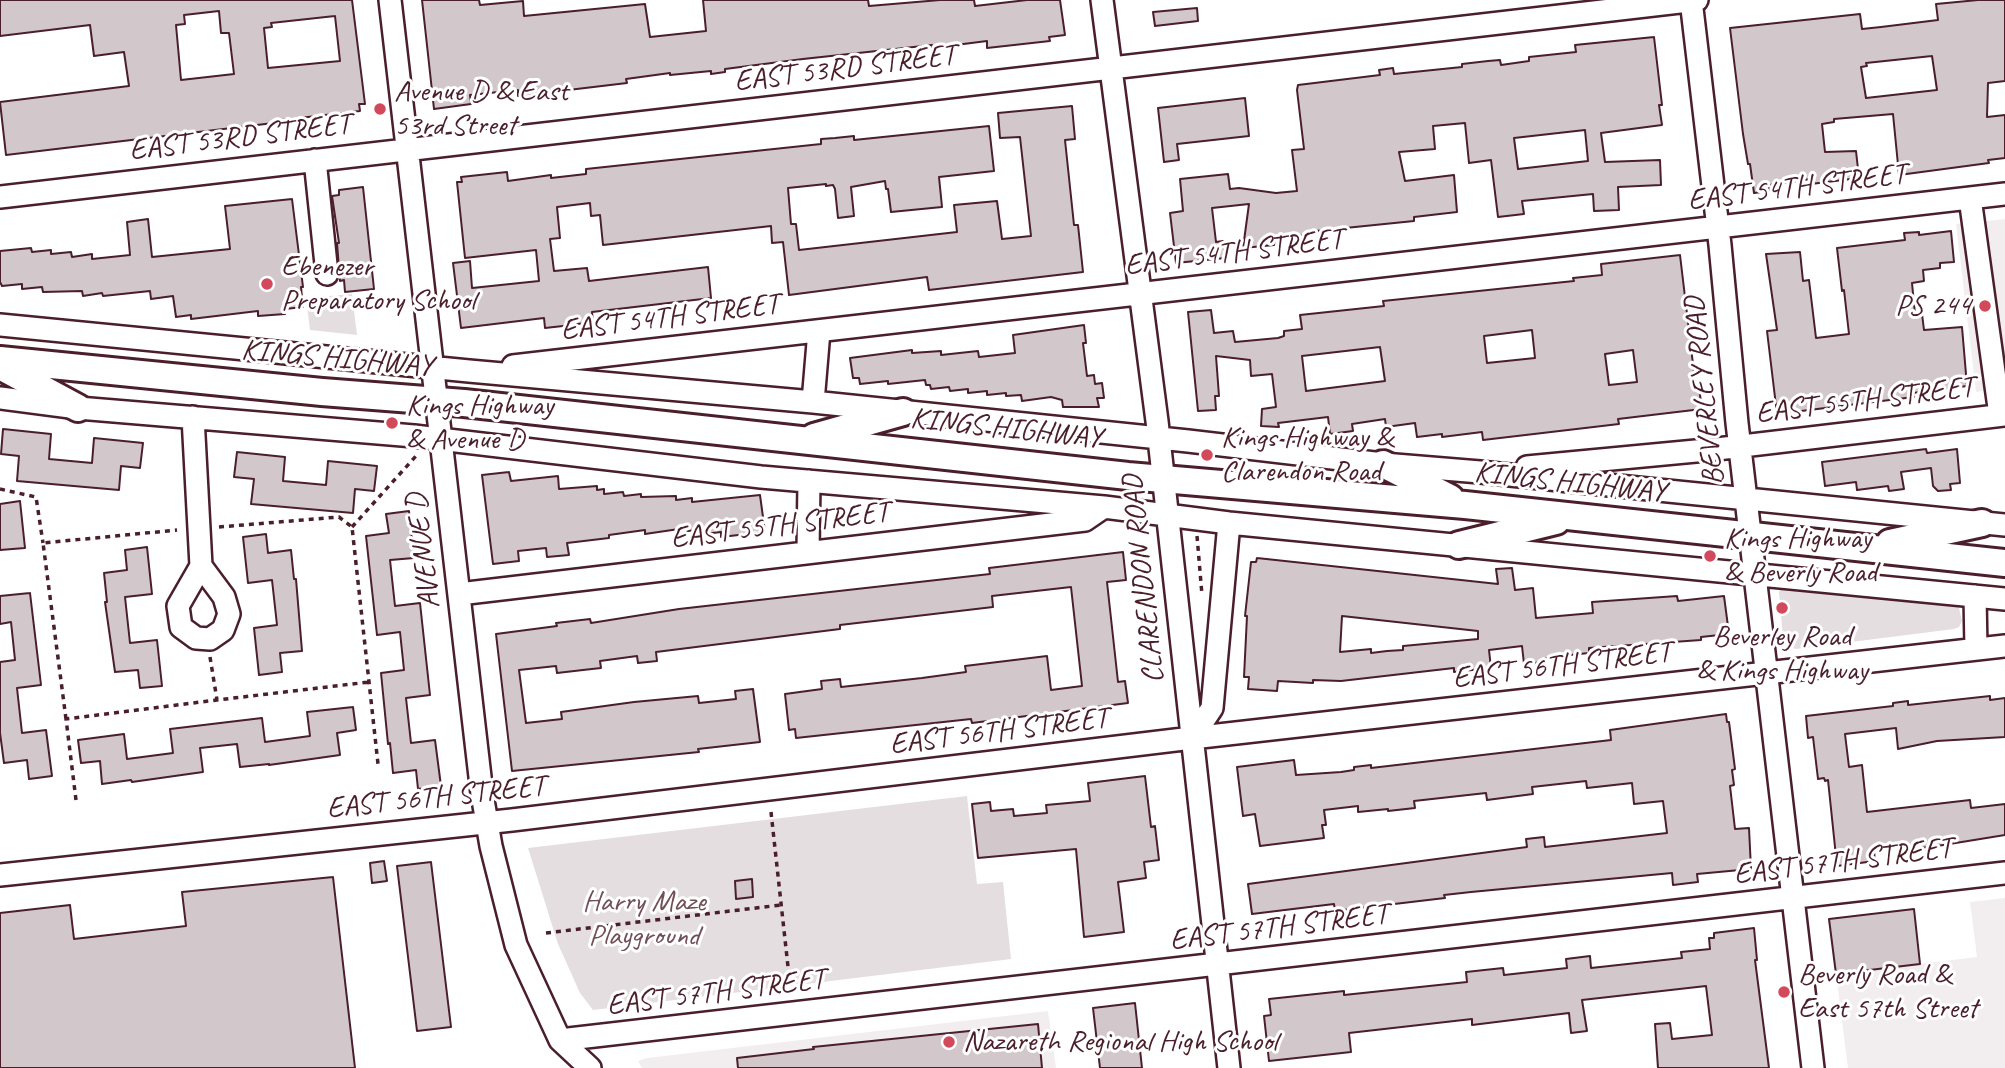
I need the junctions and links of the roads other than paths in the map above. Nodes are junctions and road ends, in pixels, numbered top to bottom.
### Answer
1 (390, 0) edge
2 (1102, 0) edge
3 (1691, 0) edge
4 (1697, 0) edge
5 (1562, 8) edge
6 (1110, 69) junction
7 (407, 149) junction
8 (315, 160) junction
9 (2005, 194) edge
10 (0, 197) edge
11 (1970, 198) junction
12 (1718, 227) junction
13 (327, 274) dead end
14 (1140, 294) junction
15 (0, 325) edge
16 (820, 331) junction
17 (0, 341) edge
18 (0, 360) edge
19 (52, 365) junction
20 (0, 366) edge
21 (433, 368) junction
22 (469, 371) junction
23 (0, 398) edge
24 (436, 400) junction
25 (813, 402) junction
26 (78, 408) junction
27 (903, 412) junction
28 (2003, 415) edge
29 (193, 417) junction
30 (441, 439) junction
31 (1159, 439) junction
32 (802, 441) junction
33 (1740, 445) junction
34 (1383, 464) junction
35 (1480, 472) junction
36 (1163, 479) junction
37 (809, 481) junction
38 (1747, 499) junction
39 (1465, 505) junction
40 (1104, 508) junction
41 (1167, 514) junction
42 (1572, 516) junction
43 (1229, 523) junction
44 (1994, 524) edge
45 (1751, 537) junction
46 (1459, 545) junction
47 (1868, 548) junction
48 (808, 552) junction
49 (2004, 563) edge
50 (201, 566) dead end
51 (1755, 574) junction
52 (459, 594) junction
53 (1975, 596) junction
54 (2005, 600) edge
55 (2005, 646) edge
56 (1976, 649) junction
57 (1766, 672) junction
58 (1192, 738) junction
59 (487, 822) junction
60 (2005, 873) edge
61 (0, 875) edge
62 (1793, 898) junction
63 (1217, 965) junction
64 (561, 1040) junction
65 (590, 1068) edge
66 (1229, 1068) edge
67 (1813, 1068) edge

1 - 7 street, AVENUE D
2 - 6 street, CLARENDON ROAD
3 - 4 street, EAST 53RD STREET
3 - 5 street, EAST 53RD STREET
3 - 12 street, BEVERLEY ROAD
5 - 6 street, EAST 53RD STREET
6 - 7 street, EAST 53RD STREET
6 - 14 street, CLARENDON ROAD
7 - 8 street, EAST 53RD STREET
7 - 21 street, AVENUE D
8 - 10 street, EAST 53RD STREET
8 - 13 street
9 - 11 street, EAST 54TH STREET
11 - 12 street, EAST 54TH STREET
11 - 28 street
12 - 14 street, EAST 54TH STREET
12 - 33 street, BEVERLEY ROAD
14 - 16 street, EAST 54TH STREET
14 - 31 street, CLARENDON ROAD
15 - 21 street, KINGS HIGHWAY
16 - 22 street, EAST 54TH STREET
16 - 25 street
17 - 19 main road
18 - 19 main road, KINGS HIGHWAY
19 - 24 main road, KINGS HIGHWAY
20 - 26 main road
21 - 22 street, KINGS HIGHWAY
21 - 24 street, AVENUE D
22 - 25 street, KINGS HIGHWAY
23 - 26 street
24 - 30 street, AVENUE D
24 - 32 main road, KINGS HIGHWAY
25 - 27 street, KINGS HIGHWAY
26 - 29 street
27 - 31 street, KINGS HIGHWAY
27 - 32 main road
28 - 33 street, EAST 55TH STREET
29 - 30 street
29 - 50 street
30 - 37 street
30 - 52 street, AVENUE D
31 - 34 street, KINGS HIGHWAY
31 - 36 street, CLARENDON ROAD
32 - 36 main road, KINGS HIGHWAY
33 - 35 street, EAST 55TH STREET
33 - 38 street, BEVERLEY ROAD
34 - 35 street, KINGS HIGHWAY
34 - 39 main road
35 - 38 street, KINGS HIGHWAY
36 - 39 main road, KINGS HIGHWAY
36 - 41 street, CLARENDON ROAD
37 - 40 street
37 - 48 street
38 - 44 street, KINGS HIGHWAY
38 - 45 street, BEVERLEY ROAD
39 - 42 main road, KINGS HIGHWAY
40 - 41 street
40 - 48 street, EAST 55TH STREET
41 - 43 street
41 - 58 street, CLARENDON ROAD
42 - 45 main road, KINGS HIGHWAY
42 - 46 main road
43 - 46 street
43 - 58 street
44 - 47 main road
45 - 47 main road, KINGS HIGHWAY
45 - 51 street, BEVERLEY ROAD
46 - 51 street
47 - 49 main road, KINGS HIGHWAY
48 - 52 street, EAST 55TH STREET
51 - 53 street
51 - 57 street, BEVERLEY ROAD
52 - 59 street, AVENUE D
53 - 54 street
53 - 56 street
55 - 56 street, EAST 56TH STREET
56 - 57 street, EAST 56TH STREET
57 - 58 street, EAST 56TH STREET
57 - 62 street, BEVERLEY ROAD
58 - 59 street, EAST 56TH STREET
58 - 63 street, CLARENDON ROAD
59 - 61 street, EAST 56TH STREET
59 - 64 street, AVENUE D
60 - 62 street, EAST 57TH STREET
62 - 63 street, EAST 57TH STREET
62 - 67 street, BEVERLEY ROAD
63 - 64 street, EAST 57TH STREET
63 - 66 street, CLARENDON ROAD
64 - 65 street

